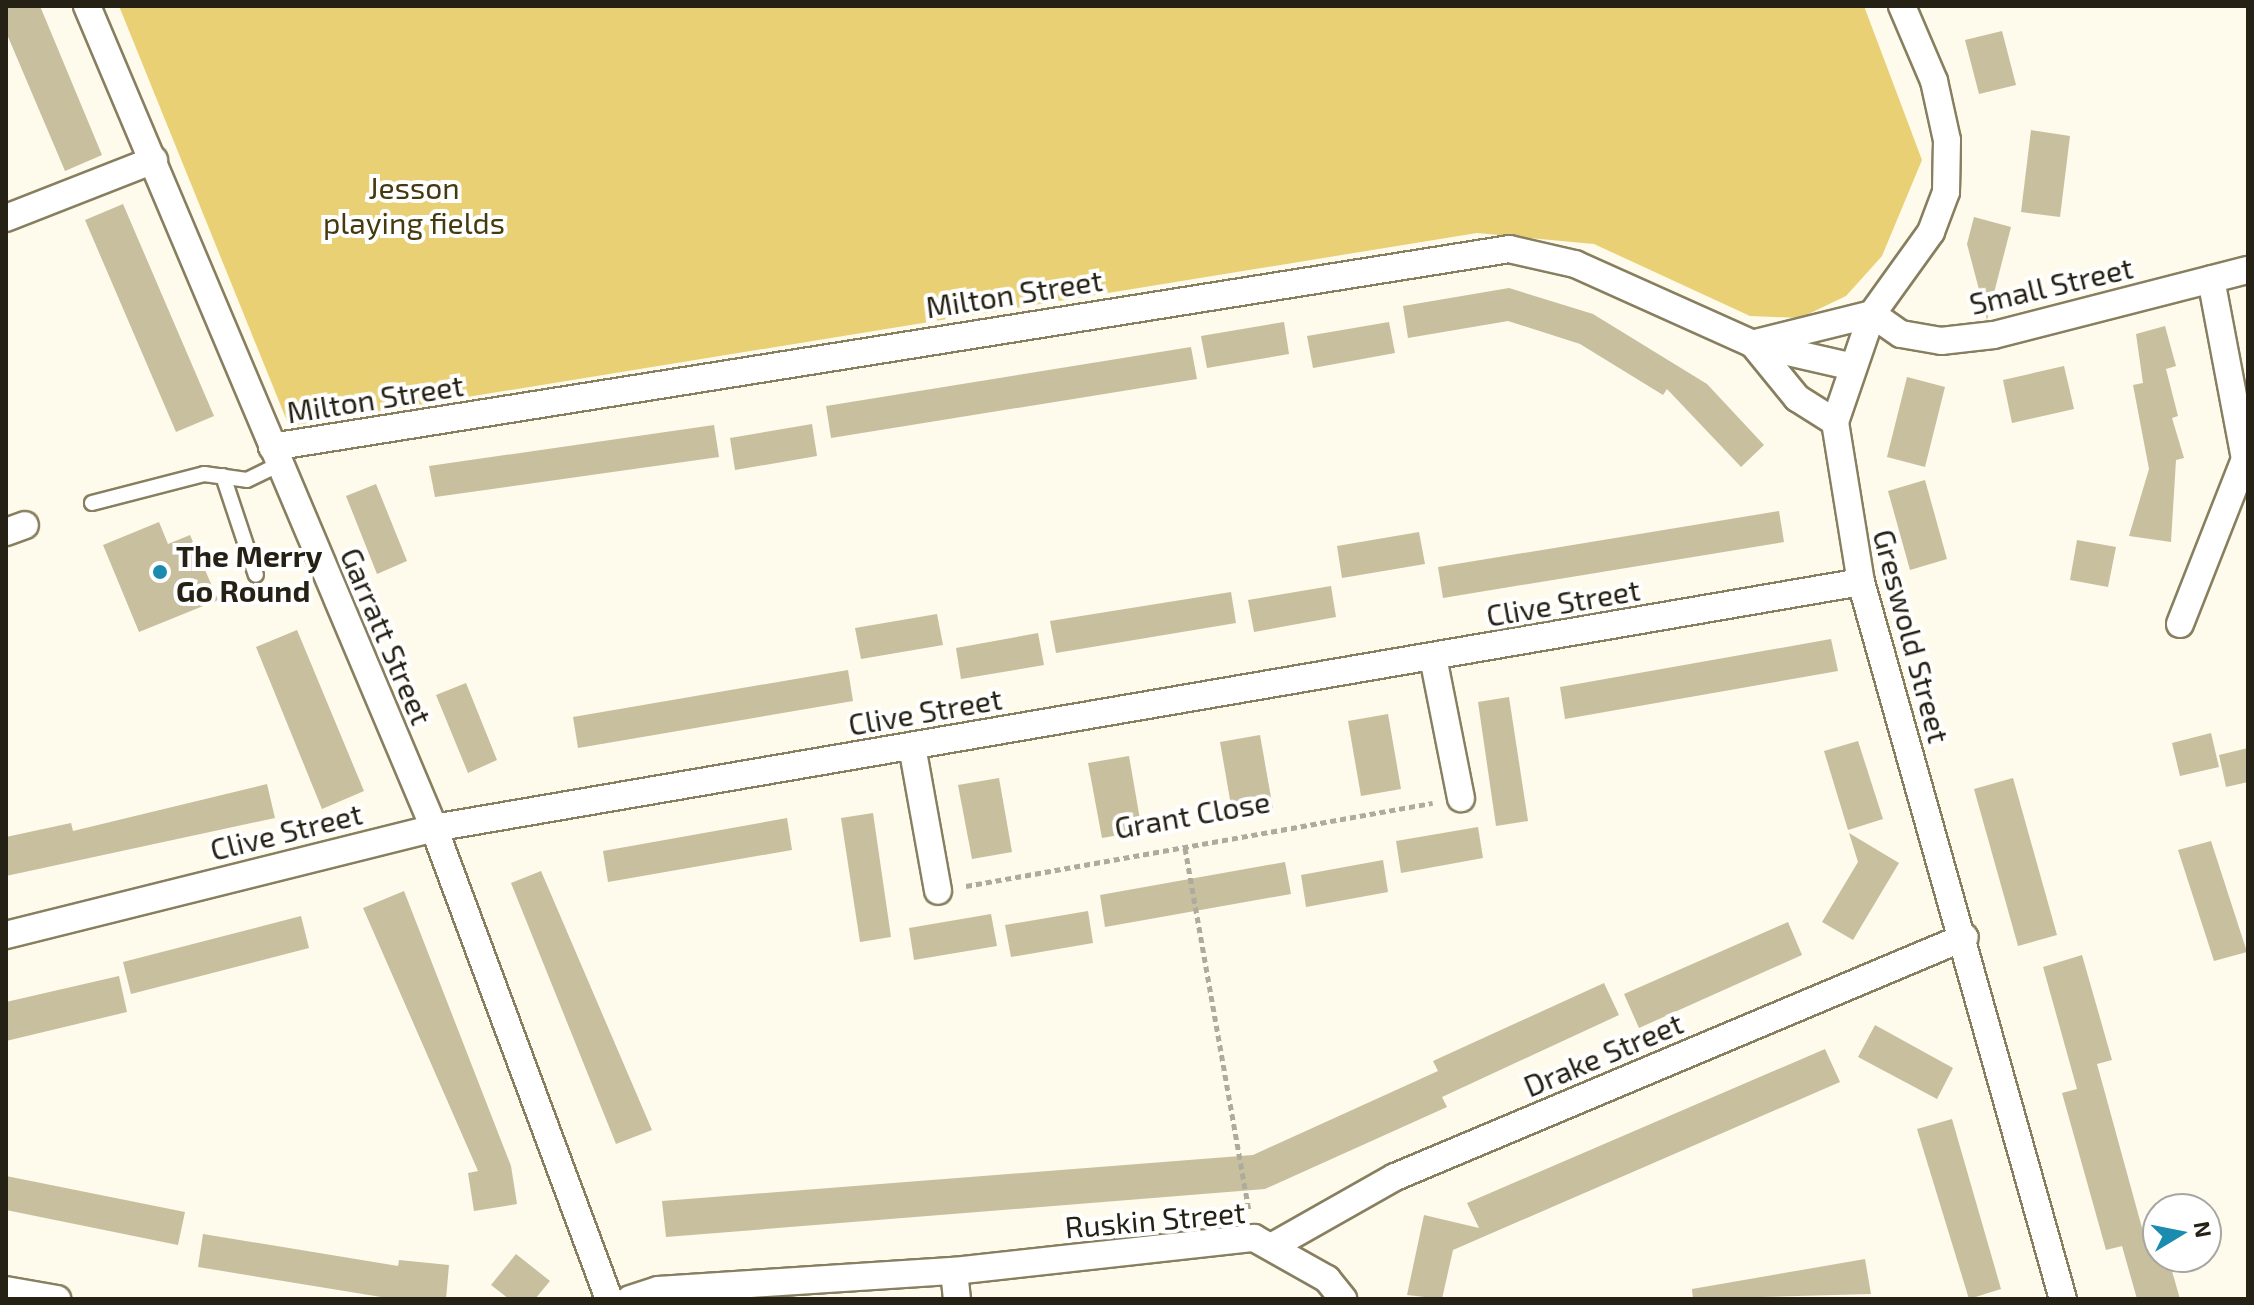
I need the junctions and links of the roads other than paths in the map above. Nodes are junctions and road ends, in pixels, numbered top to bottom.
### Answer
1 (87, 6) edge
2 (1902, 6) edge
3 (154, 160) junction
4 (6, 218) edge
5 (2248, 270) edge
6 (2211, 279) junction
7 (1872, 314) junction
8 (1753, 344) junction
9 (1849, 366) junction
10 (1835, 422) junction
11 (275, 456) junction
12 (223, 476) junction
13 (92, 503) dead end
14 (256, 575) dead end
15 (1861, 582) junction
16 (2180, 624) dead end
17 (1433, 657) junction
18 (912, 746) junction
19 (1461, 798) road end
20 (434, 828) junction
21 (938, 891) road end
22 (6, 935) edge
23 (1965, 937) junction
24 (1264, 1242) junction
25 (954, 1271) junction
26 (6, 1290) edge
27 (700, 1293) edge
28 (57, 1299) edge
29 (609, 1299) edge
30 (630, 1299) edge
31 (957, 1299) edge
32 (1343, 1299) edge
33 (2063, 1299) edge

1 - 3 street, Garratt Street
2 - 7 street, Greswold Street
3 - 4 street
3 - 11 street, Garratt Street
5 - 6 street, Small Street
6 - 7 street, Small Street
6 - 16 street
7 - 8 street
7 - 9 street, Greswold Street
8 - 9 street, Milton Street
8 - 10 street, Milton Street
8 - 11 street, Milton Street
9 - 10 street, Greswold Street
10 - 15 street, Greswold Street
11 - 12 lane
11 - 20 street, Garratt Street
12 - 13 lane
12 - 14 lane
15 - 17 street, Clive Street
15 - 23 street, Greswold Street
17 - 18 street, Clive Street
17 - 19 street
18 - 20 street, Clive Street
18 - 21 street
20 - 22 street, Clive Street
20 - 29 street, Garratt Street
23 - 24 street, Drake Street
23 - 33 street, Greswold Street
24 - 25 street, Ruskin Street
24 - 32 street, Ruskin Street
25 - 27 street, Ruskin Street
25 - 31 street
26 - 28 street
27 - 30 street, Ruskin Street

